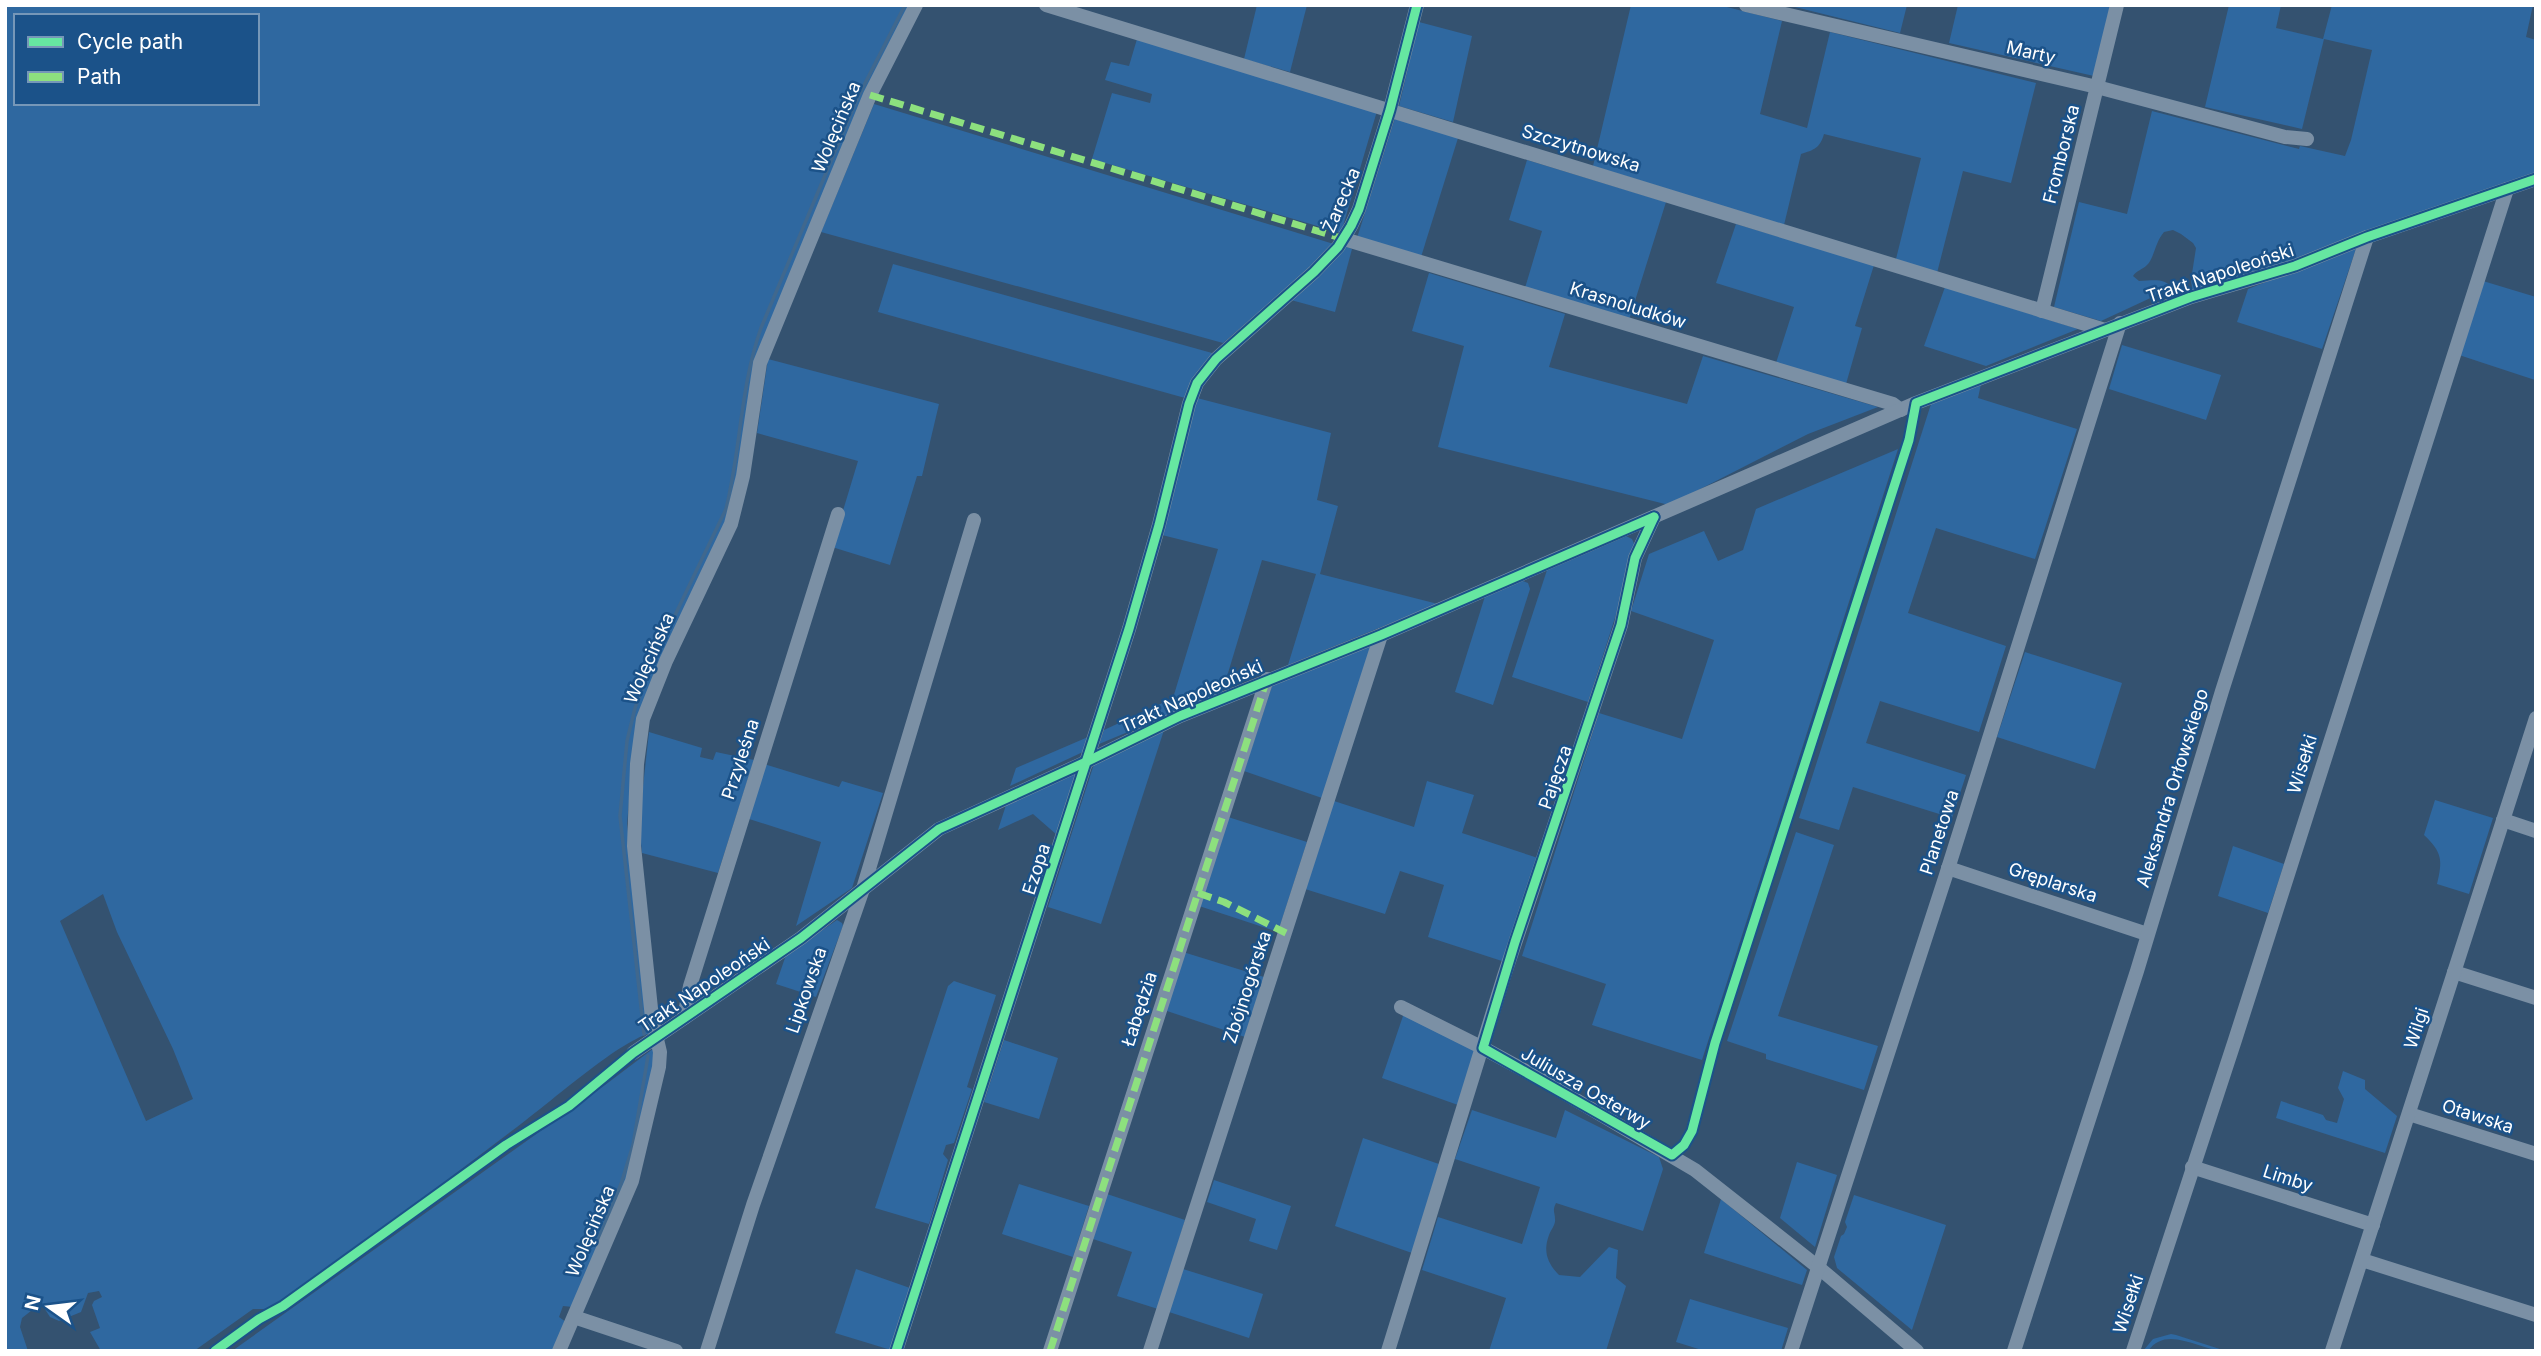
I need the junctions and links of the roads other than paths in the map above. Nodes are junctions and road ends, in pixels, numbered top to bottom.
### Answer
1 (916, 5) edge
2 (1046, 5) edge
3 (1417, 5) edge
4 (1746, 5) edge
5 (2117, 5) edge
6 (2097, 87) junction
7 (1390, 110) junction
8 (2307, 139) dead end
9 (2536, 179) edge
10 (2507, 189) junction
11 (2367, 237) junction
12 (1344, 239) junction
13 (2042, 311) junction
14 (2120, 323) junction
15 (2105, 330) junction
16 (1192, 393) joint
17 (1901, 410) junction
18 (838, 514) dead end
19 (1654, 517) junction
20 (974, 520) dead end
21 (1381, 635) junction
22 (1267, 679) junction
23 (2536, 718) edge
24 (1088, 761) junction
25 (2503, 820) junction
26 (2536, 831) edge
27 (1948, 868) junction
28 (862, 892) junction
29 (2147, 933) junction
30 (2454, 972) junction
31 (2536, 998) edge
32 (1401, 1007) dead end
33 (684, 1018) junction
34 (657, 1037) junction
35 (1483, 1048) junction
36 (633, 1053) dead end
37 (2409, 1114) junction
38 (2536, 1154) edge
39 (2192, 1167) junction
40 (2373, 1225) junction
41 (2362, 1260) junction
42 (1818, 1267) junction
43 (2536, 1315) edge
44 (574, 1317) junction
45 (559, 1351) edge
46 (676, 1351) edge
47 (707, 1351) edge
48 (896, 1351) edge
49 (1050, 1351) edge
50 (1150, 1351) edge
51 (1388, 1351) edge
52 (1791, 1351) edge
53 (1917, 1351) edge
54 (2014, 1351) edge
55 (2133, 1351) edge
56 (2332, 1351) edge

1 - 34 street, Wolęcińska
2 - 7 street, Szczytnowska
3 - 7 street, Żarecka
4 - 6 street, Marty
5 - 6 street, Fromborska
6 - 8 street, Marty
6 - 13 street, Fromborska
7 - 12 street, Żarecka
7 - 13 street, Szczytnowska
9 - 10 street, Trakt Napoleoński
10 - 11 street, Trakt Napoleoński
10 - 39 street, Wisełki
11 - 14 street, Trakt Napoleoński
11 - 29 street, Aleksandra Orłowskiego
12 - 16 street, Żarecka
12 - 17 street, Krasnoludków
13 - 15 street, Szczytnowska
14 - 15 street, Trakt Napoleoński
14 - 27 street, Planetowa
15 - 17 street, Trakt Napoleoński
16 - 24 street, Ezopa
17 - 19 street, Trakt Napoleoński
18 - 33 street, Przyleśna
19 - 21 street, Trakt Napoleoński
19 - 35 street, Pajęcza
20 - 28 street, Lipkowska
21 - 22 street, Trakt Napoleoński
21 - 50 street, Zbójnogórska
22 - 24 street, Trakt Napoleoński
22 - 49 street, Łabędzia
23 - 25 street, Wilgi
24 - 28 street, Trakt Napoleoński
24 - 48 street, Ezopa
25 - 26 street
25 - 30 street, Wilgi
27 - 29 street, Gręplarska
27 - 42 street, Planetowa
28 - 33 street, Trakt Napoleoński
28 - 47 street, Lipkowska
29 - 54 street, Aleksandra Orłowskiego
30 - 31 street
30 - 37 street, Wilgi
32 - 35 street, Juliusza Osterwy
33 - 34 street, Trakt Napoleoński
34 - 36 street, Trakt Napoleoński
34 - 44 street, Wolęcińska
35 - 42 street, Juliusza Osterwy
35 - 51 street, Pajęcza
37 - 38 street, Otawska
37 - 40 street, Wilgi
39 - 40 street, Limby
39 - 55 street, Wisełki
40 - 41 street, Wilgi
41 - 43 street
41 - 56 street, Wilgi
42 - 52 street, Planetowa
42 - 53 street, Juliusza Osterwy
44 - 45 street, Wolęcińska
44 - 46 street

